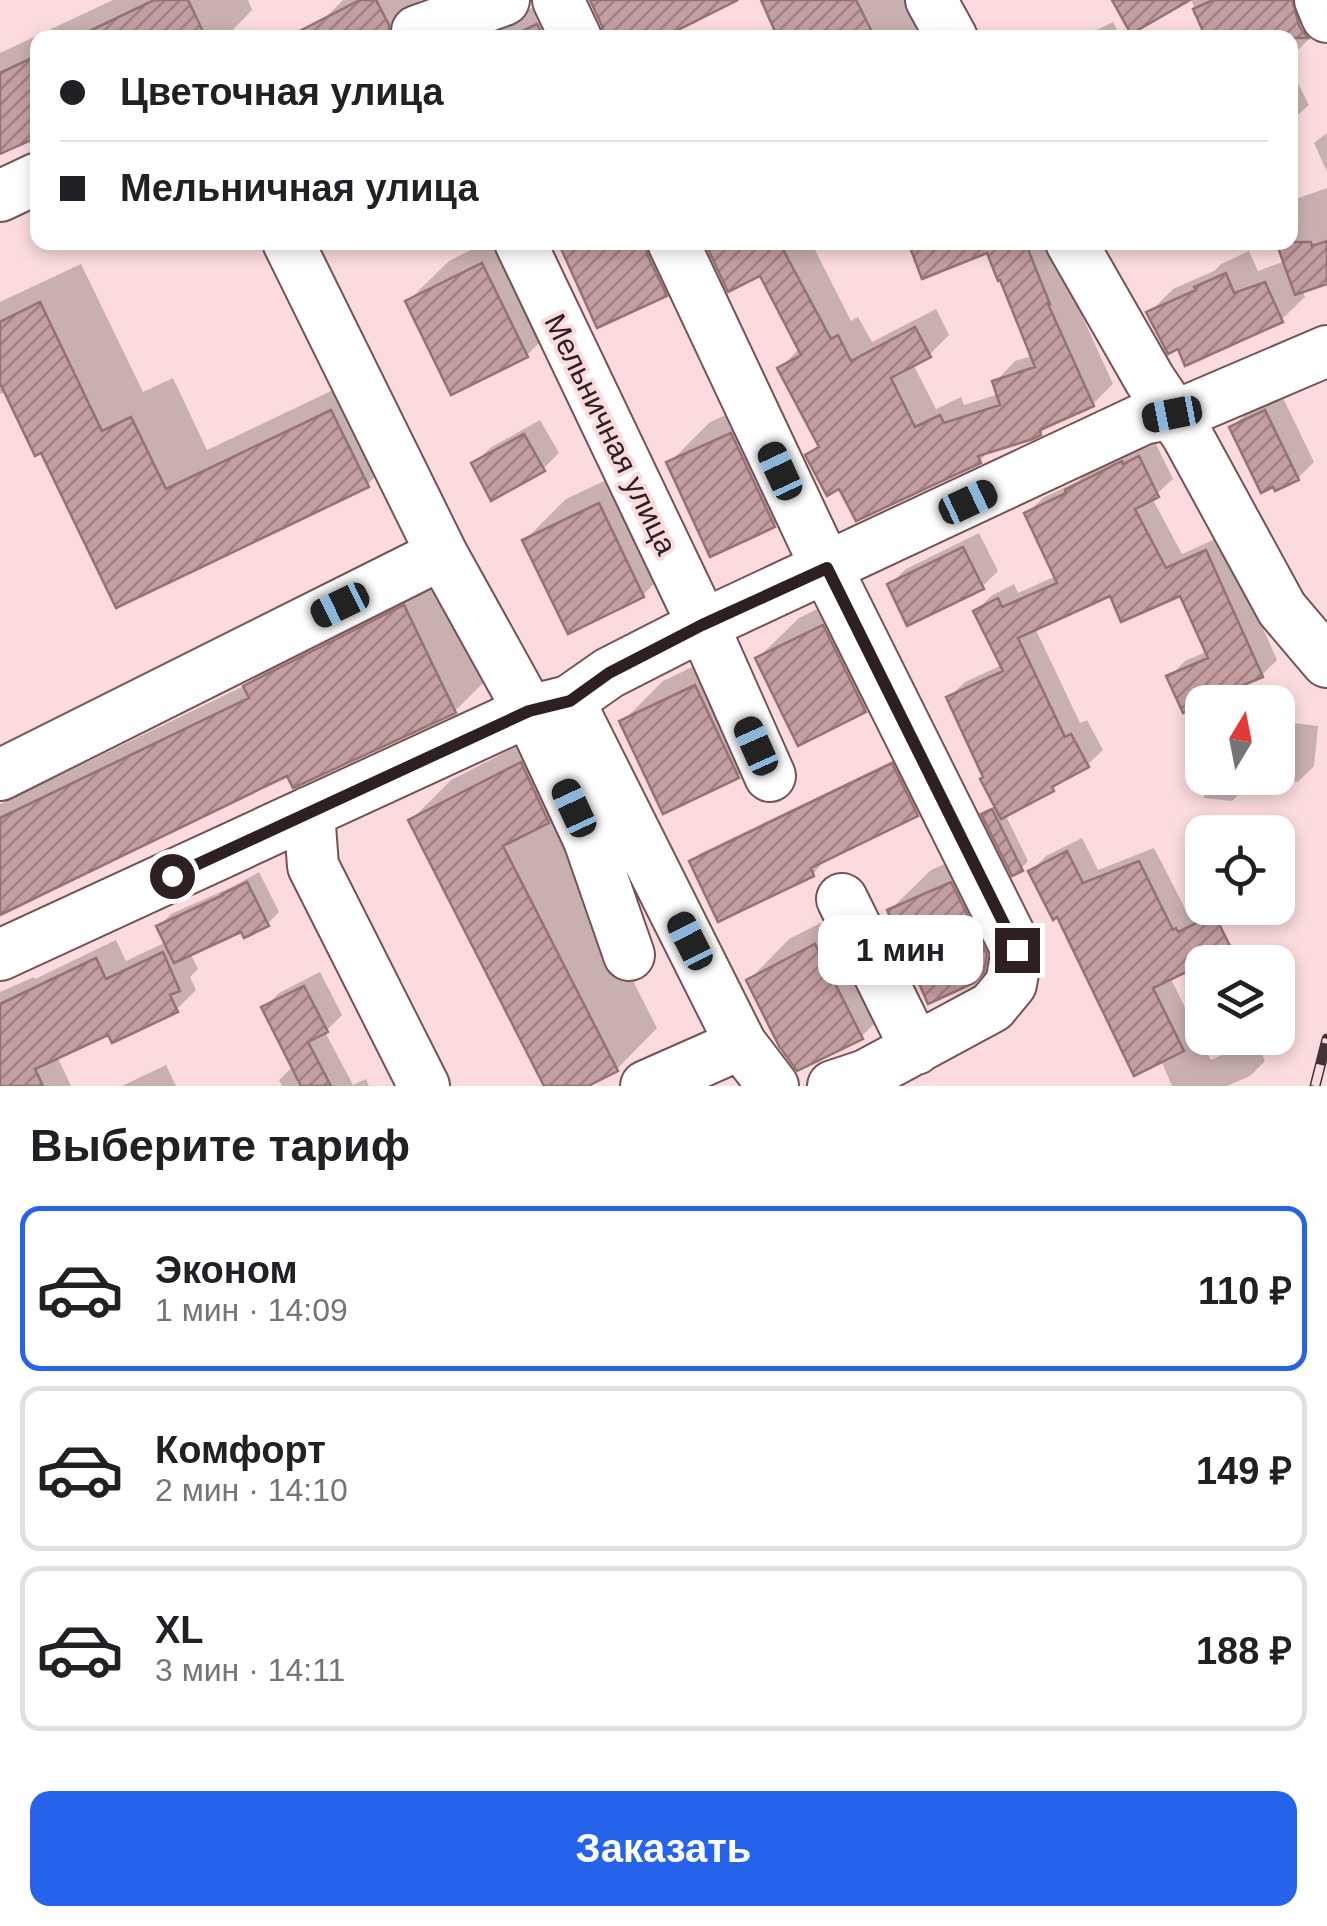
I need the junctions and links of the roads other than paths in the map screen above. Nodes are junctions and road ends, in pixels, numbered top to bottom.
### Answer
1 (504, 0) edge
2 (558, 0) edge
3 (930, 0) edge
4 (1320, 0) edge
5 (1327, 17) edge
6 (412, 23) edge
7 (572, 30) edge
8 (947, 30) edge
9 (30, 182) edge
10 (0, 196) edge
11 (292, 250) edge
12 (524, 250) edge
13 (677, 250) edge
14 (1075, 250) edge
15 (1327, 351) edge
16 (1172, 414) junction
17 (442, 554) junction
18 (827, 568) junction
19 (702, 625) junction
20 (1327, 662) edge
21 (549, 706) junction
22 (0, 774) edge
23 (770, 776) dead end
24 (309, 812) junction
25 (842, 900) dead end
26 (0, 954) edge
27 (629, 955) dead end
28 (741, 1044) junction
29 (916, 1049) junction
30 (857, 1082) edge
31 (424, 1086) edge
32 (646, 1086) edge
33 (773, 1086) edge

1 - 6 street
2 - 7 street
3 - 8 street
4 - 5 street
9 - 10 street
11 - 17 street
12 - 19 street, Мельничная улица
13 - 18 street
14 - 16 street
15 - 16 street
16 - 18 street
16 - 20 street
17 - 21 street
17 - 22 street
18 - 19 street
18 - 29 street
19 - 21 street
19 - 23 street, Мельничная улица
21 - 24 street
21 - 27 street
21 - 28 street
24 - 26 street
24 - 31 street
25 - 29 street
28 - 32 street
28 - 33 street
29 - 30 street

